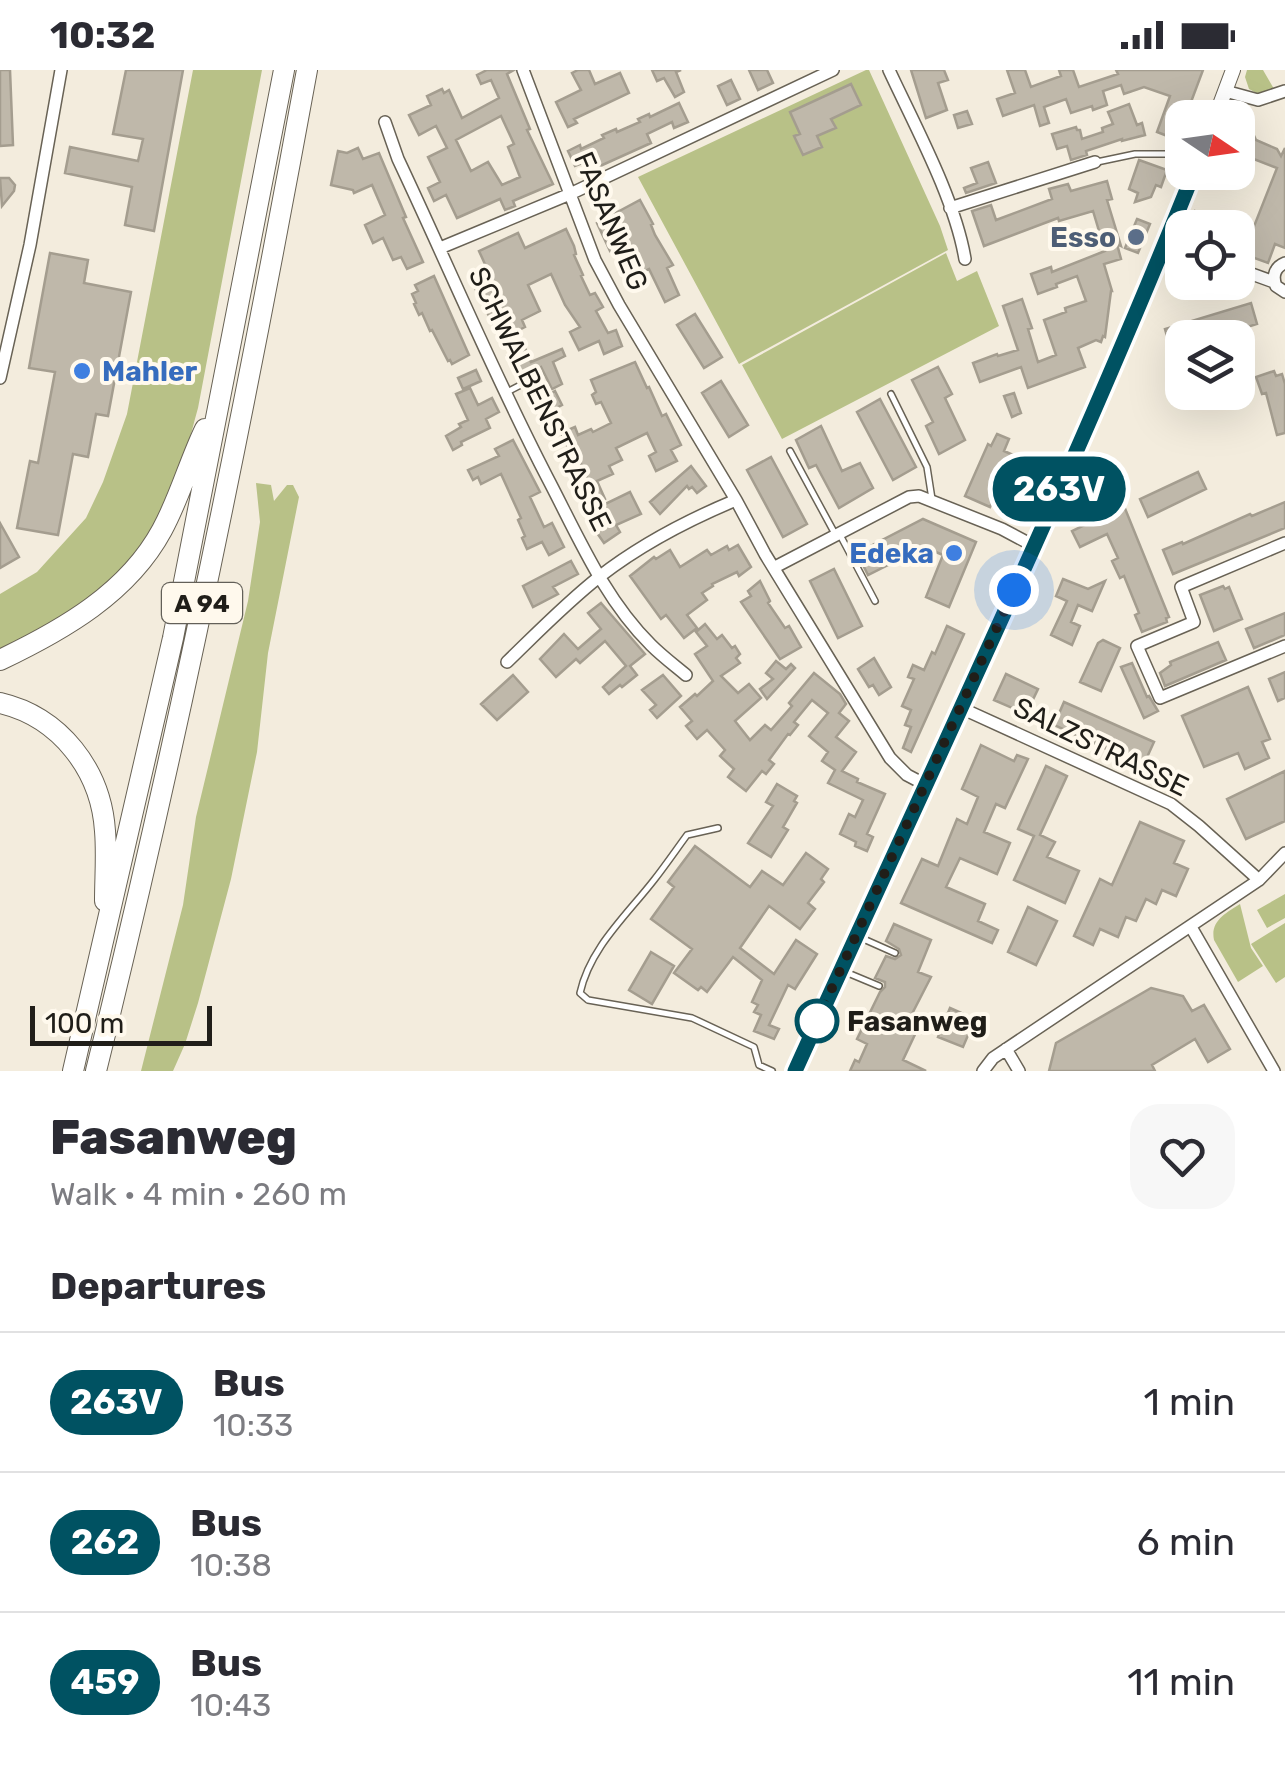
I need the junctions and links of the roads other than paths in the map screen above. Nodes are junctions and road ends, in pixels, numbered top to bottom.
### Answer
1 (61, 70) edge
2 (284, 70) edge
3 (307, 70) edge
4 (538, 70) edge
5 (834, 70) edge
6 (888, 70) edge
7 (1233, 70) edge
8 (525, 73) edge
9 (1226, 91) junction
10 (1285, 91) edge
11 (1223, 100) edge
12 (385, 122) dead end
13 (1165, 154) edge
14 (1096, 162) joint
15 (570, 194) junction
16 (950, 208) junction
17 (1165, 246) edge
18 (440, 248) junction
19 (965, 259) dead end
20 (1285, 263) edge
21 (1255, 275) edge
22 (1274, 282) junction
23 (1285, 292) edge
24 (540, 375) dead end
25 (0, 378) edge
26 (505, 393) junction
27 (891, 394) dead end
28 (222, 396) junction
29 (790, 451) dead end
30 (932, 499) junction
31 (736, 500) junction
32 (837, 534) junction
33 (1285, 543) edge
34 (1034, 546) junction
35 (775, 567) junction
36 (600, 576) junction
37 (875, 601) dead end
38 (1285, 646) edge
39 (0, 660) edge
40 (507, 662) dead end
41 (686, 675) dead end
42 (0, 702) edge
43 (960, 708) junction
44 (926, 785) junction
45 (718, 828) dead end
46 (1285, 852) edge
47 (1259, 880) junction
48 (1191, 927) junction
49 (856, 935) junction
50 (104, 941) junction
51 (894, 953) dead end
52 (841, 970) junction
53 (878, 986) dead end
54 (1006, 1048) junction
55 (73, 1071) edge
56 (96, 1071) edge
57 (772, 1071) edge
58 (795, 1071) edge
59 (984, 1071) edge
60 (1019, 1071) edge
61 (1274, 1071) edge

1 - 25 street
2 - 28 highway, A 94
3 - 56 highway, A 94
4 - 8 street
5 - 15 street
6 - 16 street
7 - 9 street
8 - 15 street, FASANWEG
9 - 10 street
9 - 11 street
12 - 18 street, SCHWALBENSTRASSE
13 - 14 lane
14 - 16 street
15 - 18 street
15 - 31 street, FASANWEG
16 - 19 street
17 - 34 street
18 - 26 street, SCHWALBENSTRASSE
20 - 22 street
21 - 22 street
22 - 23 street
24 - 26 lane
26 - 36 street, SCHWALBENSTRASSE
27 - 30 lane
28 - 39 highway
28 - 50 highway, A 94
29 - 32 lane
30 - 32 street
30 - 34 street
31 - 35 street, FASANWEG
31 - 36 street
32 - 35 street
32 - 37 lane
33 - 38 street
34 - 43 street
35 - 44 street, FASANWEG
36 - 40 street
36 - 41 street, SCHWALBENSTRASSE
42 - 50 highway
43 - 44 street
43 - 47 street, SALZSTRASSE
44 - 49 street
45 - 57 lane
46 - 47 street
47 - 48 street
48 - 54 street
48 - 61 street
49 - 51 lane
49 - 52 street
50 - 55 highway, A 94
52 - 53 lane
52 - 58 street
54 - 59 street
54 - 60 street

